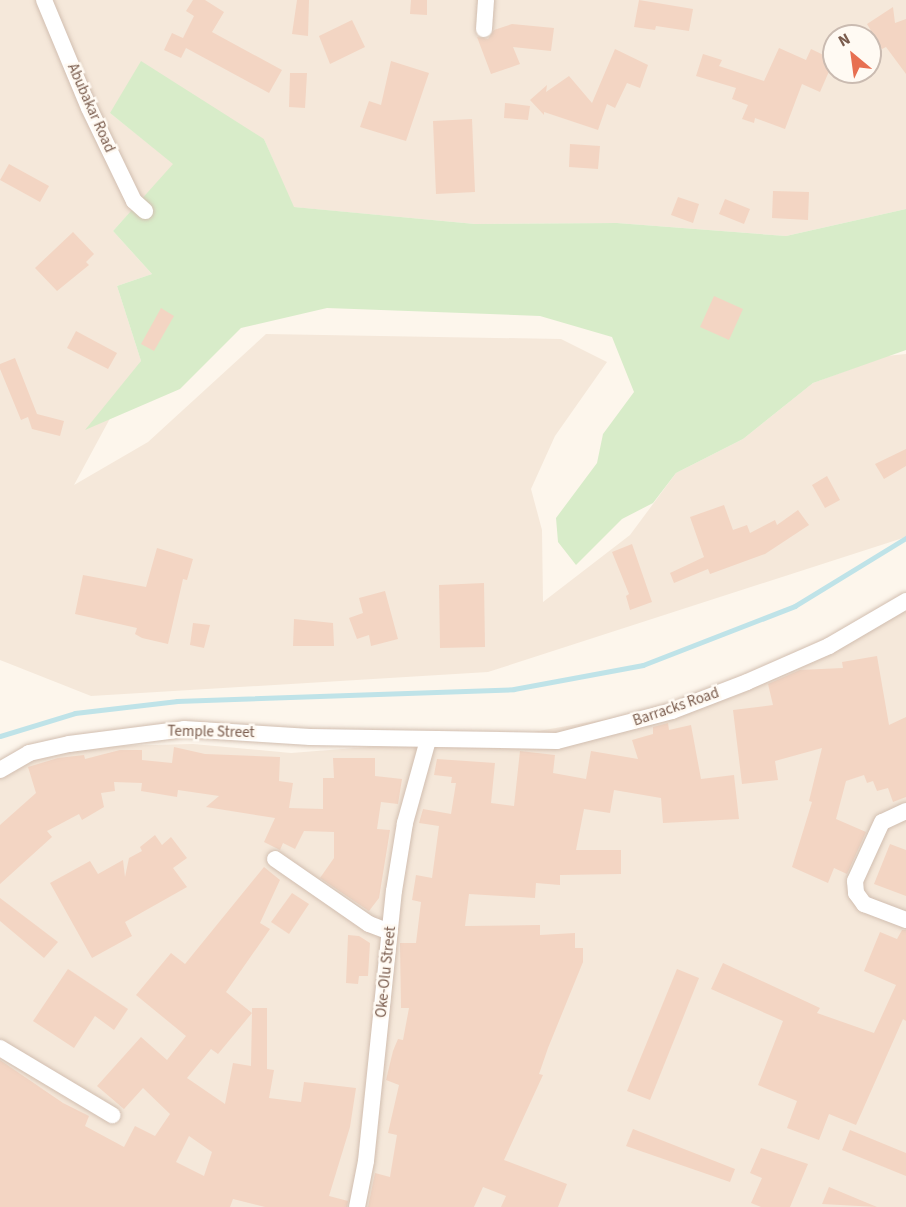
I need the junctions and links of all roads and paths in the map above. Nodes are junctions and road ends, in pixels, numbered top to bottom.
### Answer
1 (44, 0) edge
2 (486, 0) edge
3 (484, 29) dead end
4 (145, 211) dead end
5 (906, 601) edge
6 (428, 740) junction
7 (0, 770) edge
8 (906, 811) edge
9 (275, 859) dead end
10 (906, 920) edge
11 (390, 932) junction
12 (0, 1048) edge
13 (112, 1115) dead end
14 (357, 1207) edge

1 - 4 street, Abubakar Road
2 - 3 street
5 - 6 street, Barracks Road
6 - 7 street, Temple Street
6 - 11 street, Oke-Olu Street
8 - 10 street
9 - 11 street
11 - 14 street, Oke-Olu Street
12 - 13 street

